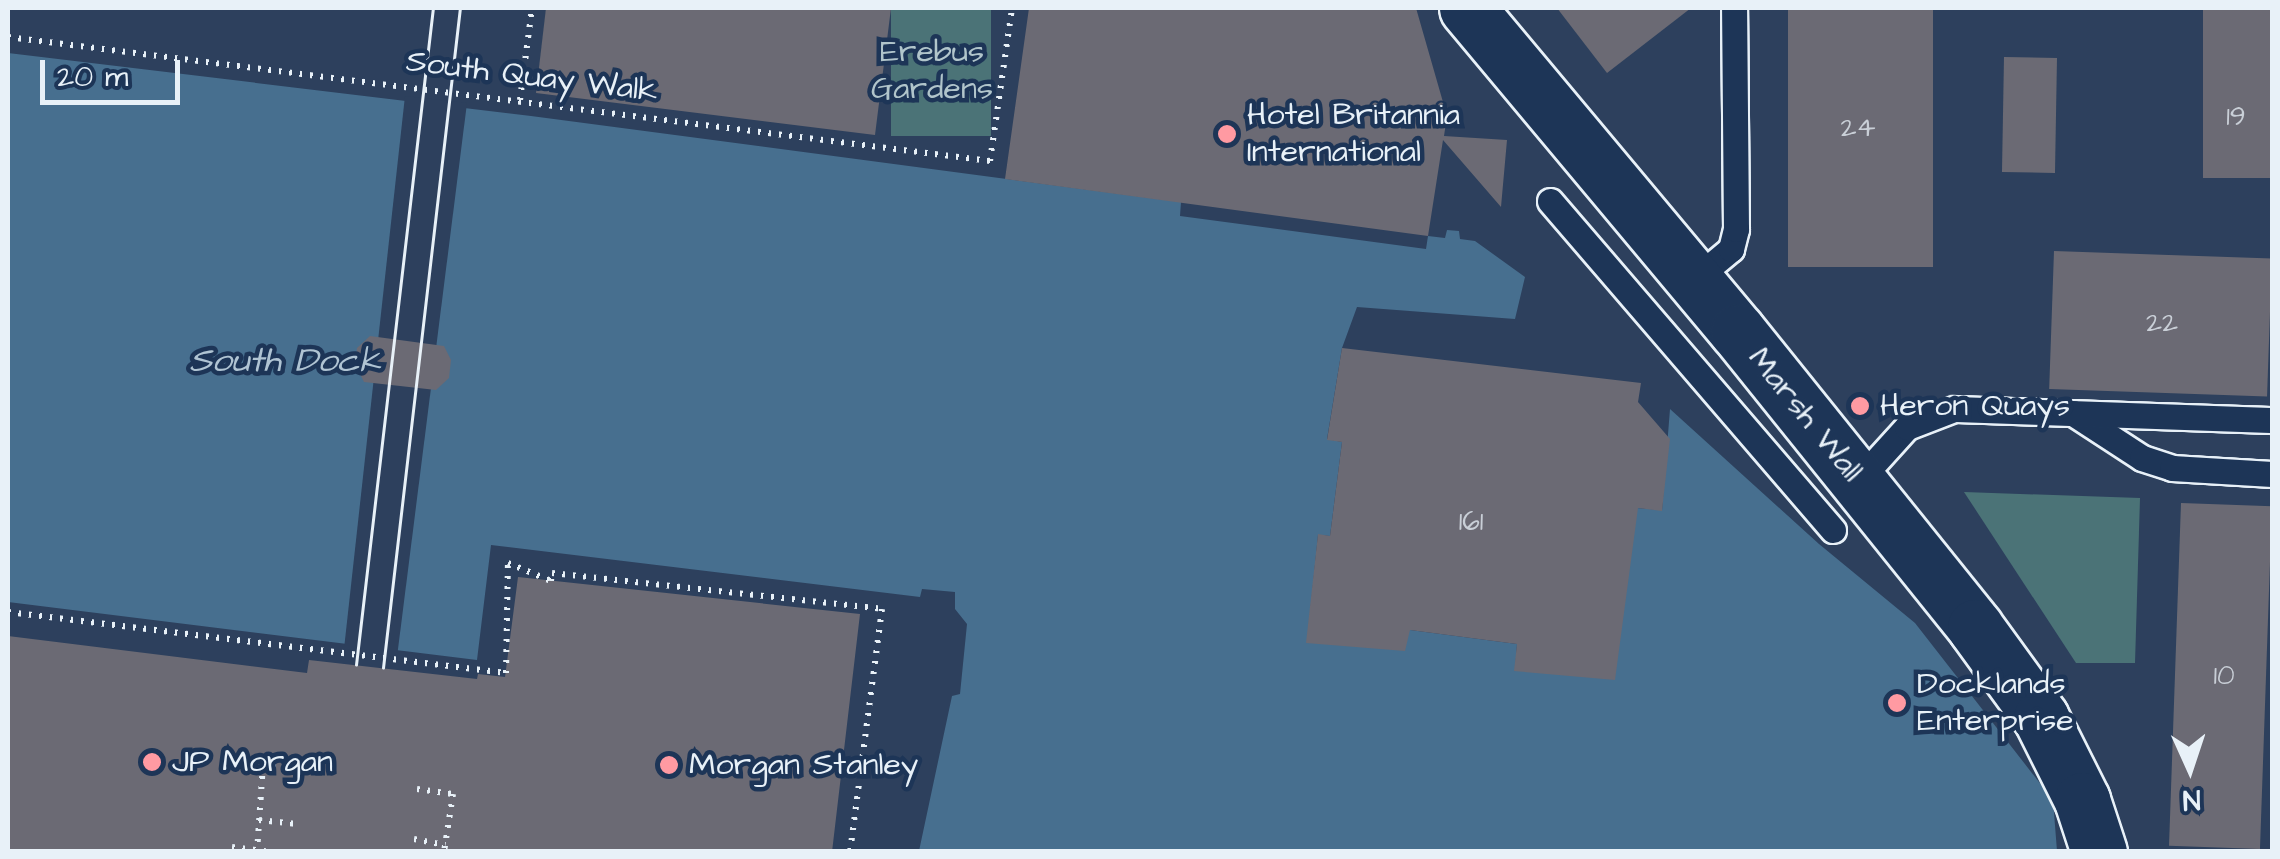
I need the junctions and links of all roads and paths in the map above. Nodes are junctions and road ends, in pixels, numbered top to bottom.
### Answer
1 (532, 8) edge
2 (1012, 8) edge
3 (1467, 8) edge
4 (1734, 8) edge
5 (8, 37) edge
6 (520, 100) junction
7 (1550, 201) dead end
8 (1695, 279) junction
9 (1738, 332) junction
10 (1692, 367) junction
11 (2073, 413) junction
12 (2272, 420) edge
13 (2272, 474) edge
14 (1858, 481) junction
15 (1833, 530) dead end
16 (8, 612) edge
17 (301, 769) dead end
18 (417, 788) dead end
19 (295, 824) dead end
20 (414, 839) dead end
21 (232, 847) dead end
22 (256, 852) edge
23 (270, 852) edge
24 (444, 852) edge
25 (850, 852) edge
26 (2099, 852) edge

1 - 6 path
2 - 6 path, South Quay Walk
3 - 8 street, Marsh Wall
4 - 8 lane
5 - 6 path, South Quay Walk
7 - 10 lane
8 - 9 street, Marsh Wall
9 - 10 lane
9 - 14 street, Marsh Wall
10 - 15 lane
11 - 12 lane
11 - 13 lane
11 - 14 lane
14 - 26 street, Marsh Wall
16 - 25 path
17 - 22 path
18 - 24 path
19 - 22 path
20 - 24 path
21 - 23 path

